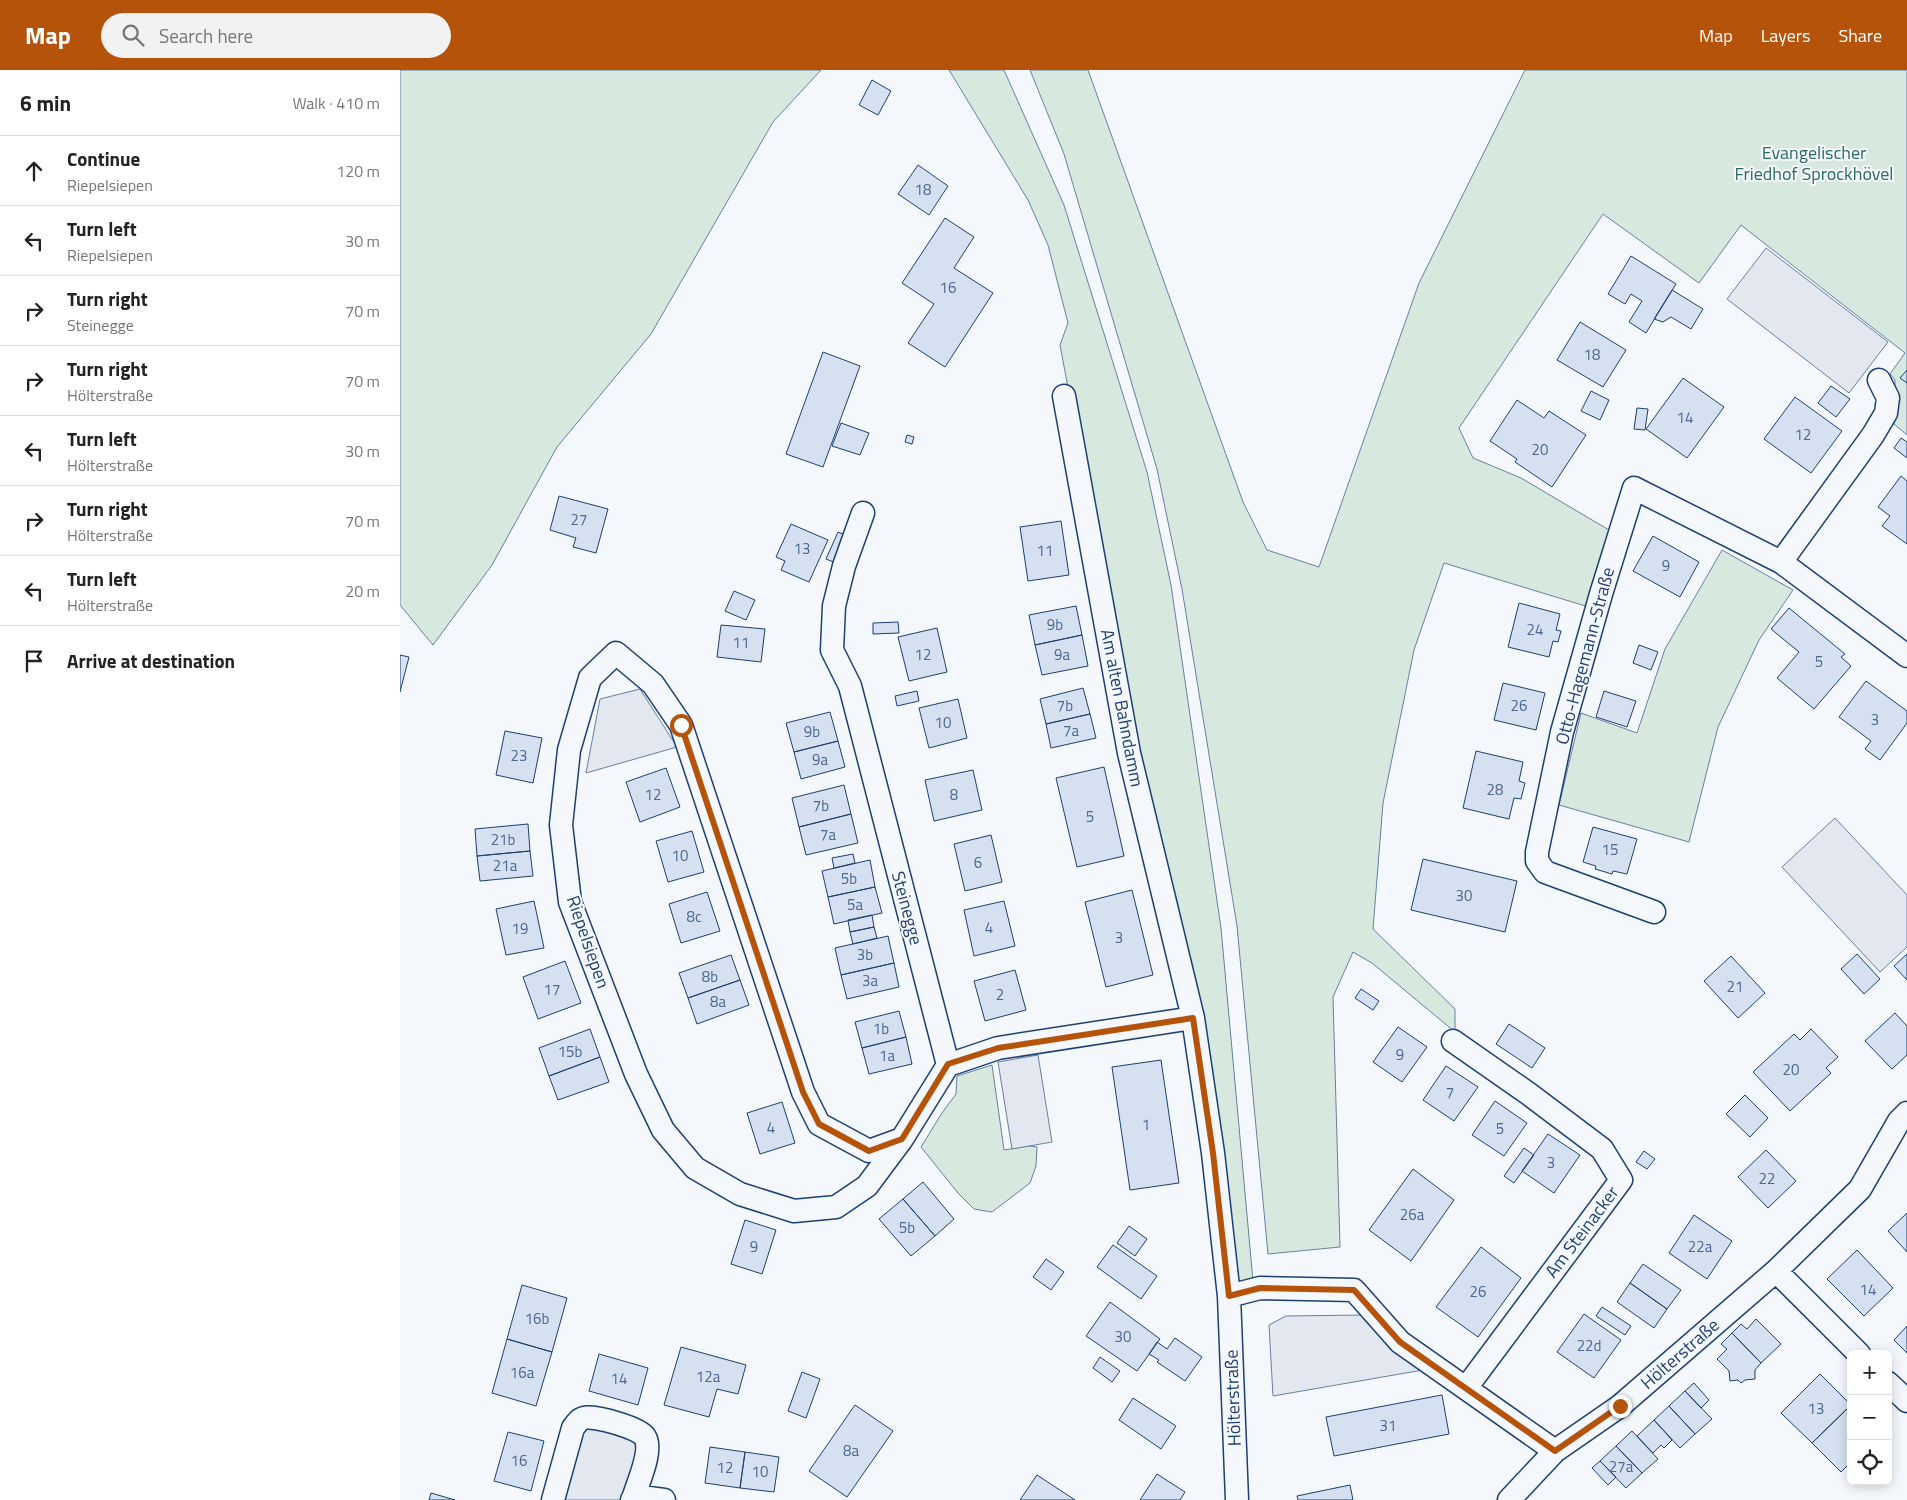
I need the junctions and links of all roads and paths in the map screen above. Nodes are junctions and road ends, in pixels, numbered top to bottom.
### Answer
1 (1879, 380) dead end
2 (1064, 396) dead end
3 (863, 513) dead end
4 (1782, 562) junction
5 (1907, 656) edge
6 (1654, 912) dead end
7 (1193, 1018) junction
8 (1453, 1041) dead end
9 (948, 1064) junction
10 (1907, 1113) edge
11 (902, 1139) junction
12 (1776, 1271) junction
13 (1229, 1296) junction
14 (1855, 1350) edge
15 (1892, 1387) edge
16 (1466, 1388) junction
17 (1907, 1401) edge
18 (1555, 1451) junction
19 (633, 1498) edge
20 (554, 1500) edge
21 (664, 1500) edge
22 (1237, 1500) edge
23 (1510, 1500) edge

1 - 4 street
2 - 7 street, Am alten Bahndamm
3 - 9 street, Steinegge
4 - 5 street, Otto-Hagemann-Straße
4 - 6 street, Otto-Hagemann-Straße
7 - 9 street
7 - 13 street, Hölterstraße
8 - 16 street, Am Steinacker
9 - 11 street, Riepelsiepen
10 - 12 street, Hölterstraße
11 - 11 street, Riepelsiepen
12 - 14 street
12 - 18 street, Hölterstraße
13 - 16 street
13 - 22 street, Hölterstraße
15 - 17 street
16 - 18 street
18 - 23 street, Hölterstraße
19 - 20 street
19 - 21 street

